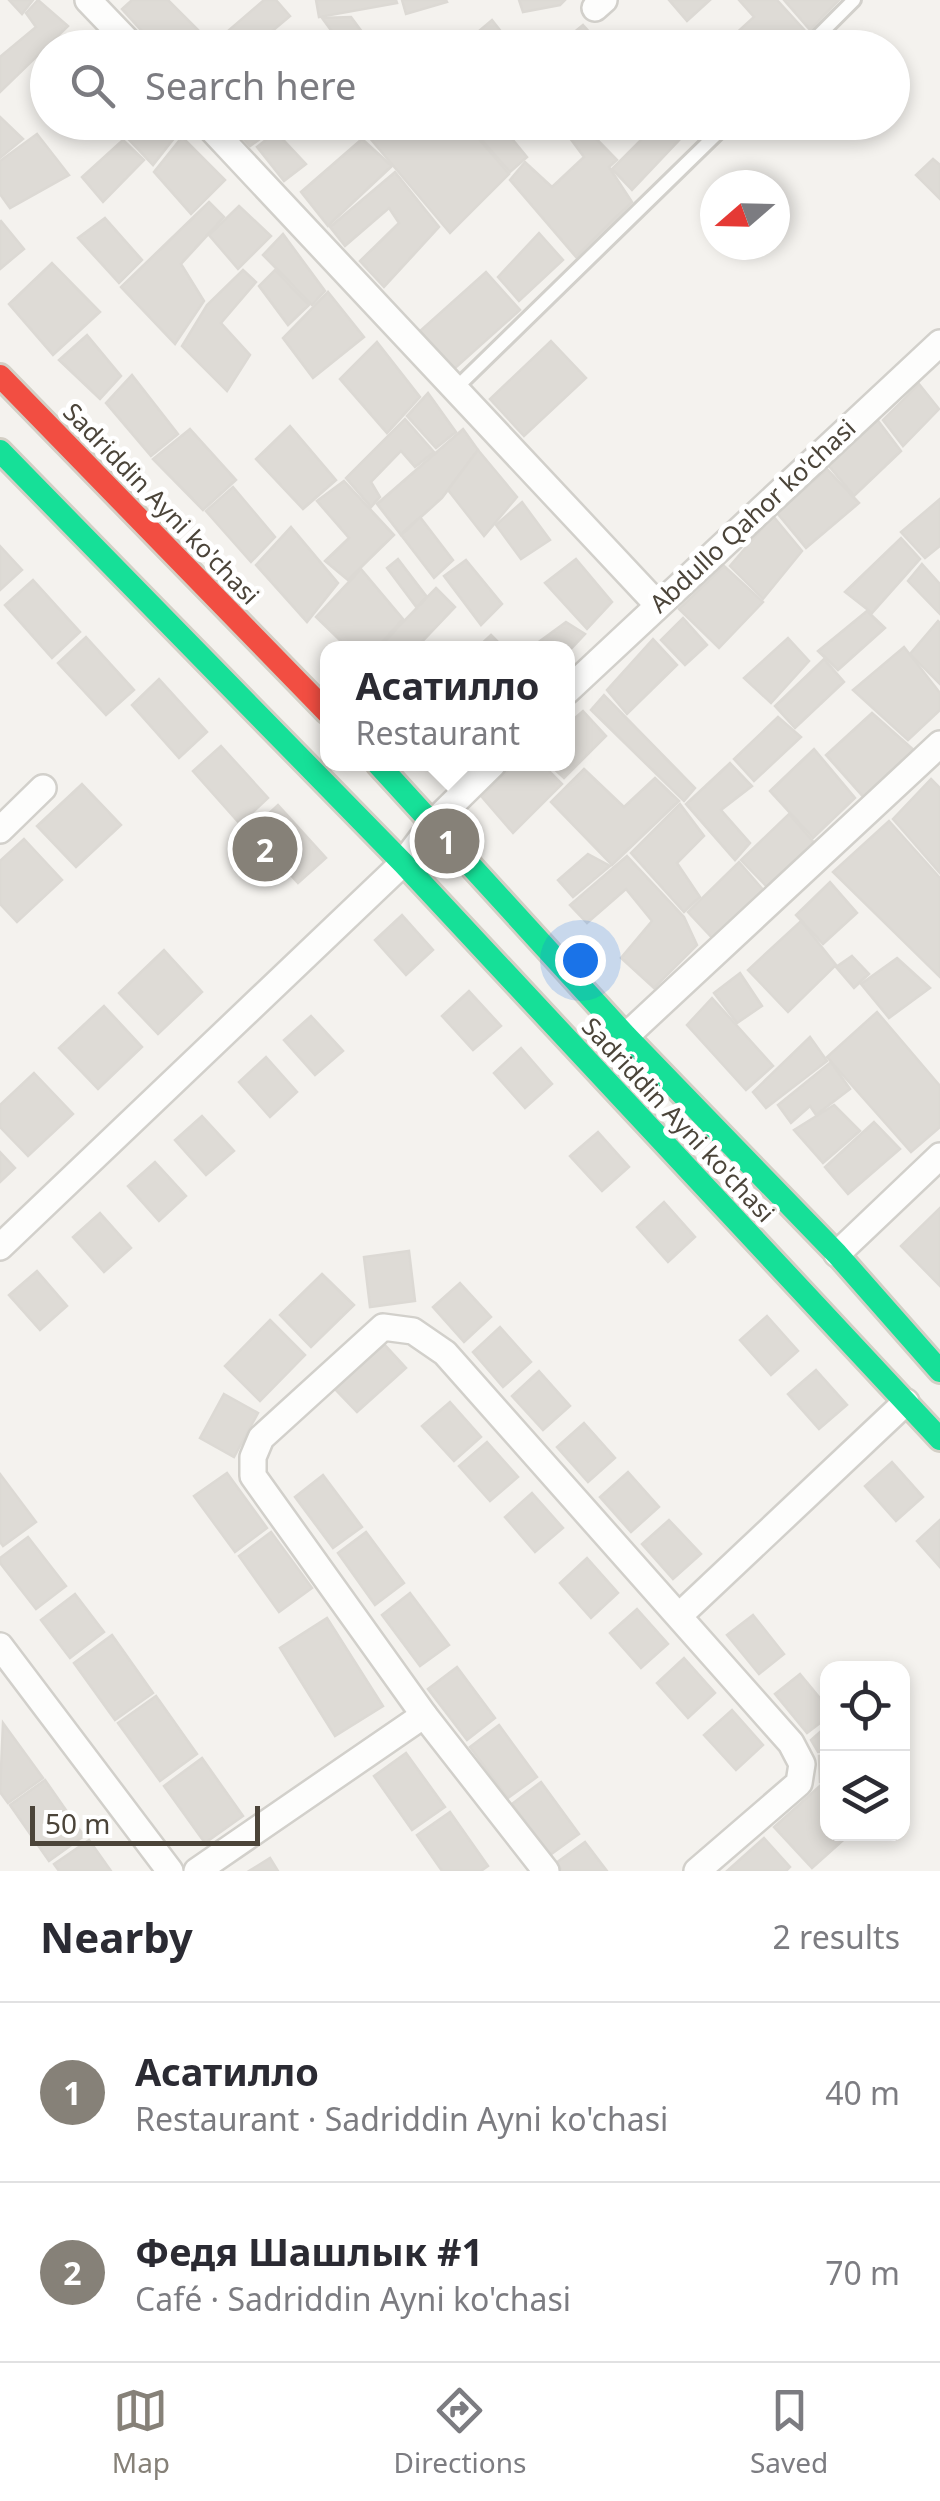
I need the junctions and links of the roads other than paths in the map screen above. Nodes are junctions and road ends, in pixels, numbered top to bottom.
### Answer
1 (88, 0) edge
2 (854, 0) edge
3 (117, 30) edge
4 (824, 30) edge
5 (222, 140) edge
6 (711, 140) edge
7 (940, 343) edge
8 (0, 376) edge
9 (457, 387) junction
10 (0, 451) edge
11 (656, 603) junction
12 (575, 683) edge
13 (320, 705) edge
14 (940, 744) edge
15 (385, 771) edge
16 (487, 771) edge
17 (43, 788) dead end
18 (434, 822) junction
19 (0, 830) edge
20 (403, 864) junction
21 (626, 1036) junction
22 (940, 1156) edge
23 (0, 1248) edge
24 (838, 1254) junction
25 (940, 1372) edge
26 (906, 1402) junction
27 (940, 1439) edge
28 (680, 1615) junction
29 (0, 1646) edge
30 (424, 1715) junction
31 (170, 1871) edge
32 (197, 1871) edge
33 (546, 1871) edge
34 (698, 1871) edge

1 - 3 street
2 - 4 lane
5 - 9 street
6 - 9 lane
7 - 11 street, Abdullo Qahor ko'chasi
8 - 13 main road, Sadriddin Ayni ko'chasi
9 - 11 street
10 - 20 main road, Sadriddin Ayni ko'chasi
11 - 12 street, Abdullo Qahor ko'chasi
14 - 21 street
15 - 18 main road, Sadriddin Ayni ko'chasi
16 - 18 street
17 - 19 street
18 - 20 street
18 - 21 main road, Sadriddin Ayni ko'chasi
20 - 23 street
20 - 26 main road, Sadriddin Ayni ko'chasi
21 - 24 main road, Sadriddin Ayni ko'chasi
22 - 24 street
24 - 25 main road, Sadriddin Ayni ko'chasi
26 - 27 main road, Sadriddin Ayni ko'chasi
26 - 28 street
28 - 30 street
28 - 34 street
29 - 31 street
30 - 32 street
30 - 33 street

